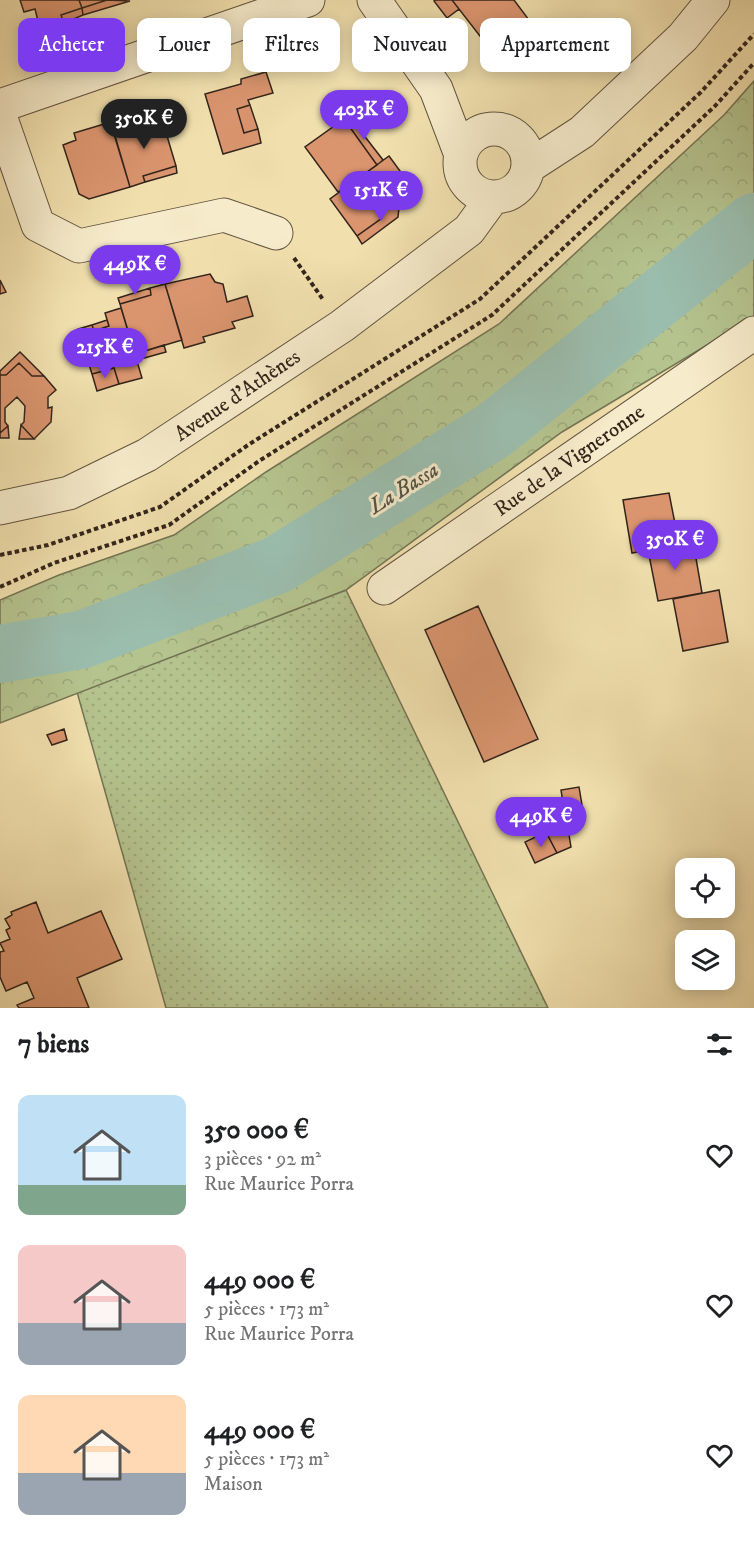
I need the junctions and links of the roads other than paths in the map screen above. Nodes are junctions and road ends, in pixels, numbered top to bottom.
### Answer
1 (308, 0) edge
2 (374, 0) edge
3 (713, 0) edge
4 (435, 90) junction
5 (0, 106) edge
6 (0, 116) edge
7 (513, 145) junction
8 (473, 178) junction
9 (276, 233) road end
10 (754, 333) edge
11 (0, 508) edge
12 (384, 588) dead end

1 - 5 street
2 - 4 street
3 - 7 street
4 - 7 street
4 - 8 street
6 - 9 street
7 - 8 street
7 - 8 street
8 - 11 street, Avenue d'Athènes
10 - 12 street, Rue de la Vigneronne

